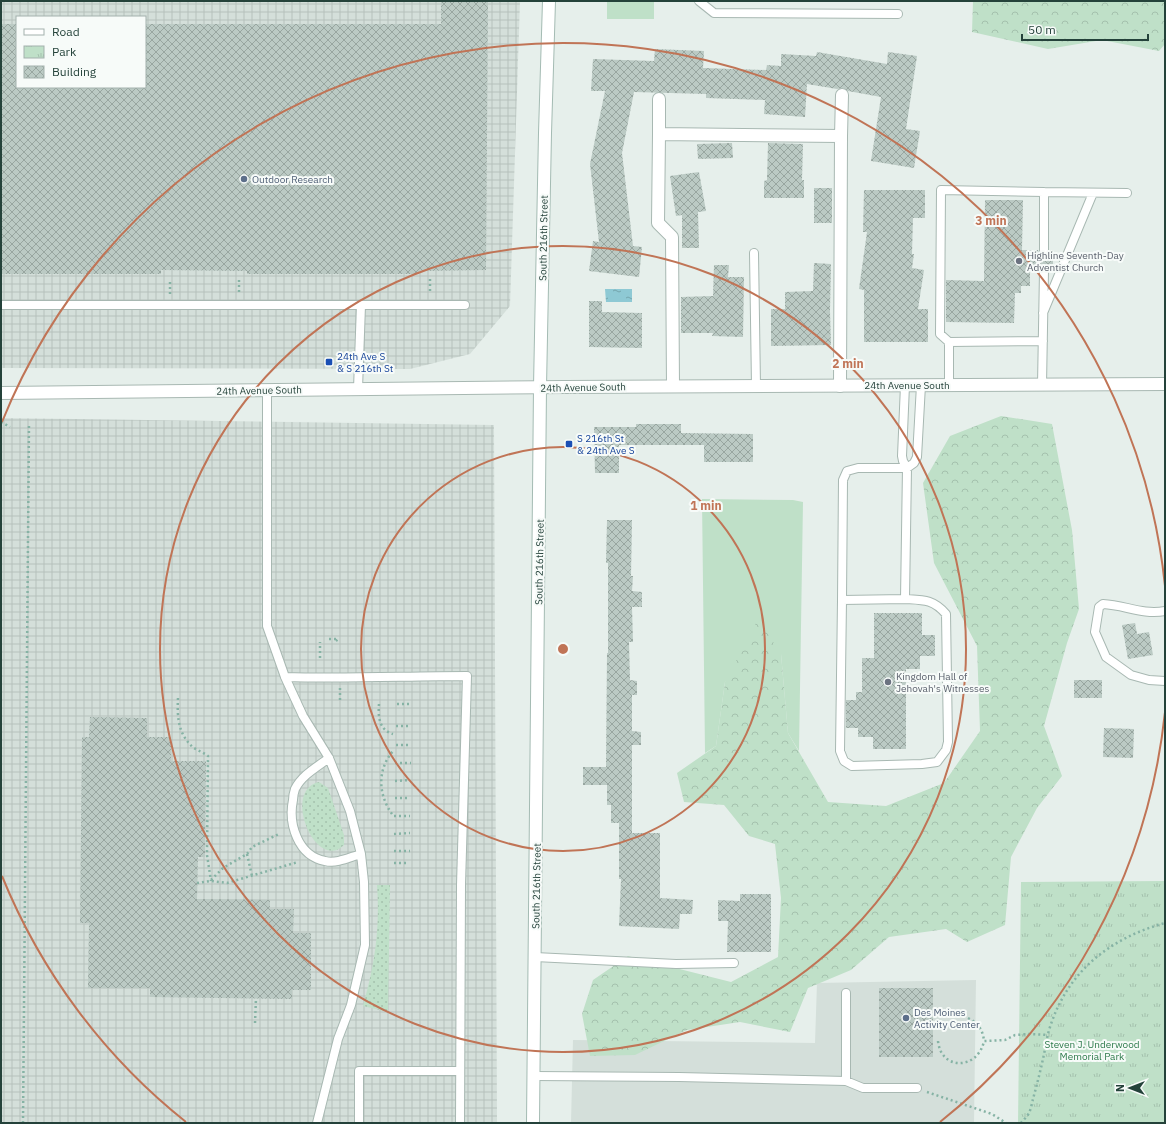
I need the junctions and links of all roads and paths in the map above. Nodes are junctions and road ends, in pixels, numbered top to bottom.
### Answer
1 (549, 1) edge
2 (699, 1) edge
3 (898, 14) dead end
4 (842, 96) dead end
5 (659, 99) dead end
6 (659, 134) junction
7 (841, 136) junction
8 (1044, 192) junction
9 (1093, 193) junction
10 (1127, 193) dead end
11 (1044, 250) dead end
12 (754, 253) dead end
13 (1044, 271) dead end
14 (170, 279) dead end
15 (430, 279) dead end
16 (239, 280) dead end
17 (430, 296) dead end
18 (170, 297) dead end
19 (239, 297) dead end
20 (1, 305) edge
21 (361, 305) junction
22 (465, 306) dead end
23 (1043, 313) junction
24 (1043, 341) junction
25 (949, 342) junction
26 (1165, 384) edge
27 (905, 385) junction
28 (921, 385) junction
29 (950, 385) junction
30 (1042, 385) junction
31 (673, 386) junction
32 (756, 386) junction
33 (840, 386) junction
34 (540, 387) junction
35 (358, 389) junction
36 (267, 390) junction
37 (1, 393) edge
38 (1, 422) edge
39 (29, 423) dead end
40 (10, 427) dead end
41 (908, 468) junction
42 (842, 600) junction
43 (905, 600) junction
44 (1165, 611) edge
45 (329, 639) dead end
46 (336, 641) dead end
47 (320, 642) dead end
48 (320, 658) dead end
49 (285, 676) junction
50 (1165, 681) edge
51 (340, 684) dead end
52 (178, 698) dead end
53 (340, 700) dead end
54 (379, 704) dead end
55 (397, 704) dead end
56 (412, 704) dead end
57 (396, 726) dead end
58 (411, 726) dead end
59 (393, 734) dead end
60 (396, 745) dead end
61 (411, 745) dead end
62 (393, 751) dead end
63 (329, 758) junction
64 (395, 763) dead end
65 (411, 763) dead end
66 (410, 780) dead end
67 (395, 781) dead end
68 (395, 798) dead end
69 (410, 798) dead end
70 (410, 816) dead end
71 (410, 833) dead end
72 (279, 834) dead end
73 (394, 834) dead end
74 (394, 851) dead end
75 (410, 851) dead end
76 (247, 854) junction
77 (361, 854) junction
78 (298, 862) dead end
79 (394, 864) dead end
80 (409, 864) dead end
81 (252, 876) junction
82 (211, 881) junction
83 (197, 883) dead end
84 (1165, 923) edge
85 (535, 957) junction
86 (734, 963) dead end
87 (846, 993) dead end
88 (256, 998) dead end
89 (968, 1018) dead end
90 (255, 1023) dead end
91 (1048, 1035) junction
92 (938, 1041) dead end
93 (984, 1041) junction
94 (460, 1071) junction
95 (533, 1076) junction
96 (846, 1081) junction
97 (917, 1088) joint
98 (23, 1123) edge
99 (318, 1123) edge
100 (359, 1123) edge
101 (460, 1123) edge
102 (533, 1123) edge
103 (1006, 1123) edge
104 (1021, 1123) edge

1 - 34 street, South 216th Street
2 - 3 lane
4 - 7 street
5 - 6 street
6 - 7 street
6 - 31 street
7 - 33 street
8 - 9 lane
8 - 11 lane
8 - 25 lane
9 - 10 lane
9 - 23 lane
12 - 32 lane
13 - 23 lane
14 - 18 path
15 - 17 path
16 - 19 path
20 - 21 lane
21 - 22 lane
21 - 35 lane
23 - 24 lane
24 - 25 lane
24 - 30 lane
25 - 29 lane
26 - 30 street, 24th Avenue South
27 - 28 street, 24th Avenue South
27 - 33 street, 24th Avenue South
27 - 41 lane
28 - 29 street, 24th Avenue South
28 - 41 lane
29 - 30 street, 24th Avenue South
31 - 32 street, 24th Avenue South
31 - 34 street, 24th Avenue South
32 - 33 street, 24th Avenue South
34 - 35 street, 24th Avenue South
34 - 85 street, South 216th Street
35 - 36 street, 24th Avenue South
36 - 37 street, 24th Avenue South
36 - 49 lane
38 - 40 path
39 - 98 path
41 - 42 lane
41 - 43 lane
42 - 43 lane
42 - 43 lane
44 - 50 lane
45 - 46 path
47 - 48 path
49 - 63 lane
49 - 94 lane
51 - 53 path
52 - 82 path
54 - 59 path
55 - 56 path
57 - 58 path
60 - 61 path
62 - 70 path
63 - 77 lane
63 - 77 lane
64 - 65 path
66 - 67 path
68 - 69 path
71 - 73 path
72 - 76 path
74 - 75 path
76 - 81 path
76 - 82 path
77 - 99 lane
78 - 81 path
79 - 80 path
81 - 82 path
82 - 83 path
84 - 91 path
85 - 86 lane
85 - 95 street, South 216th Street
87 - 96 lane
88 - 90 path
89 - 93 path
91 - 93 path
91 - 104 path
92 - 93 path
94 - 100 lane
94 - 101 lane
95 - 96 lane
95 - 102 street, South 216th Street
96 - 97 lane
97 - 103 path

